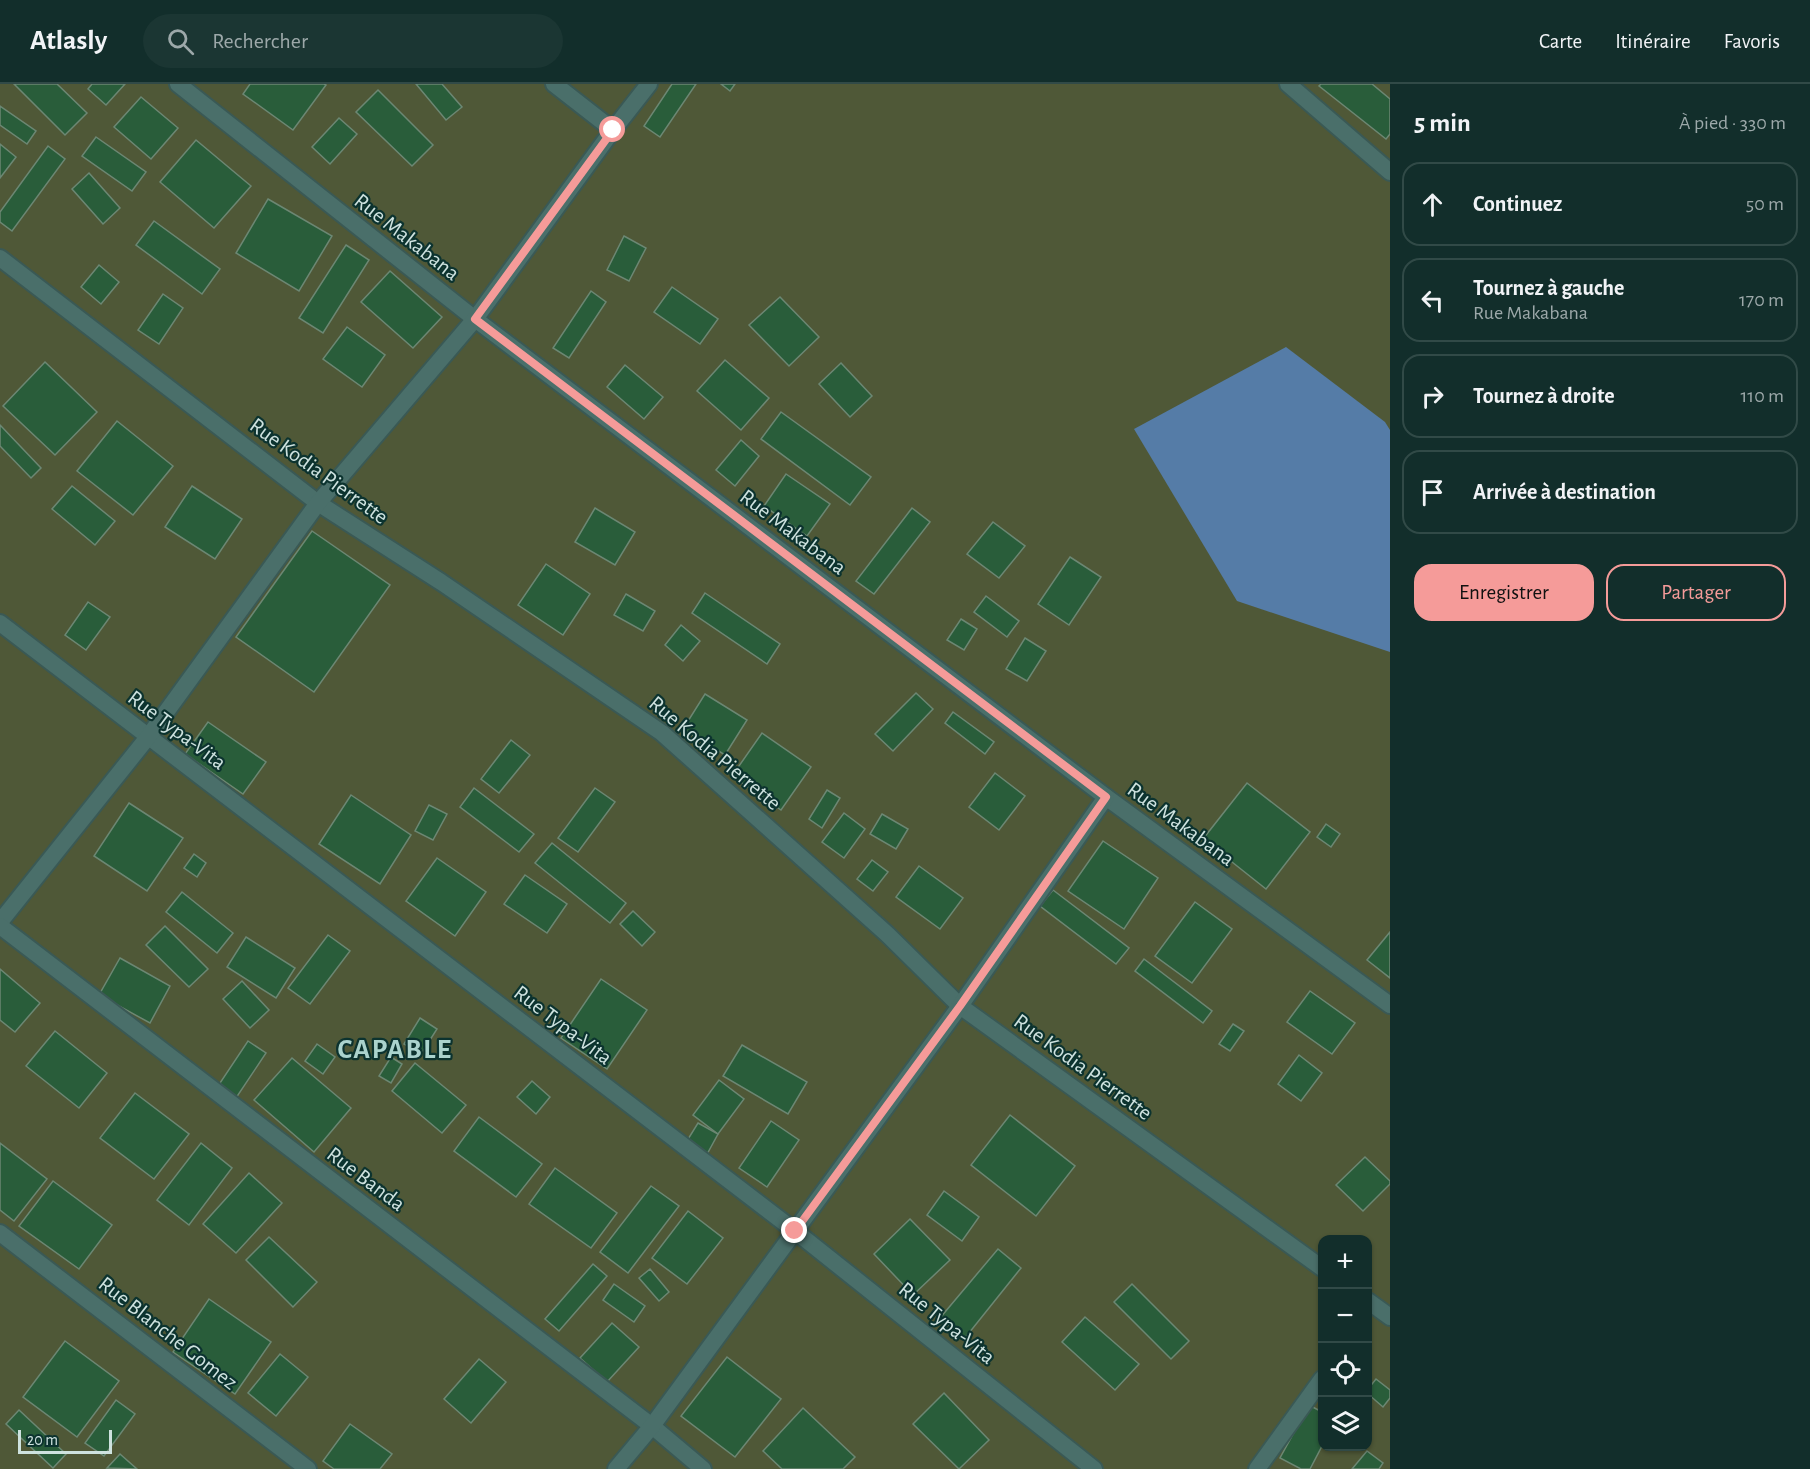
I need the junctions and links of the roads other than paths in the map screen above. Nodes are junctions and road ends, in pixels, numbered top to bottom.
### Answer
1 (178, 84) edge
2 (554, 84) edge
3 (650, 84) edge
4 (1288, 84) edge
5 (613, 130) junction
6 (1390, 172) edge
7 (0, 258) edge
8 (475, 319) junction
9 (318, 503) junction
10 (0, 623) edge
11 (148, 737) junction
12 (1106, 797) junction
13 (0, 924) edge
14 (1390, 1005) edge
15 (960, 1006) junction
16 (795, 1231) junction
17 (0, 1233) edge
18 (1318, 1264) edge
19 (1372, 1309) edge
20 (1390, 1317) edge
21 (1318, 1387) edge
22 (652, 1426) junction
23 (308, 1469) edge
24 (616, 1469) edge
25 (703, 1469) edge
26 (1094, 1469) edge
27 (1257, 1469) edge

1 - 8 street, Rue Makabana
2 - 5 street
3 - 5 street
4 - 6 street
5 - 8 street
7 - 9 street, Rue Kodia Pierrette
8 - 9 street
8 - 12 street, Rue Makabana
9 - 11 street
9 - 15 street, Rue Kodia Pierrette
10 - 11 street, Rue Typa-Vita
11 - 13 street
11 - 16 street, Rue Typa-Vita
12 - 14 street, Rue Makabana
12 - 15 street
13 - 22 street, Rue Banda
15 - 16 street
15 - 18 street, Rue Kodia Pierrette
16 - 22 street
16 - 26 street, Rue Typa-Vita
17 - 23 street, Rue Blanche Gomez
19 - 20 street
21 - 27 street
22 - 24 street
22 - 25 street, Rue Banda

